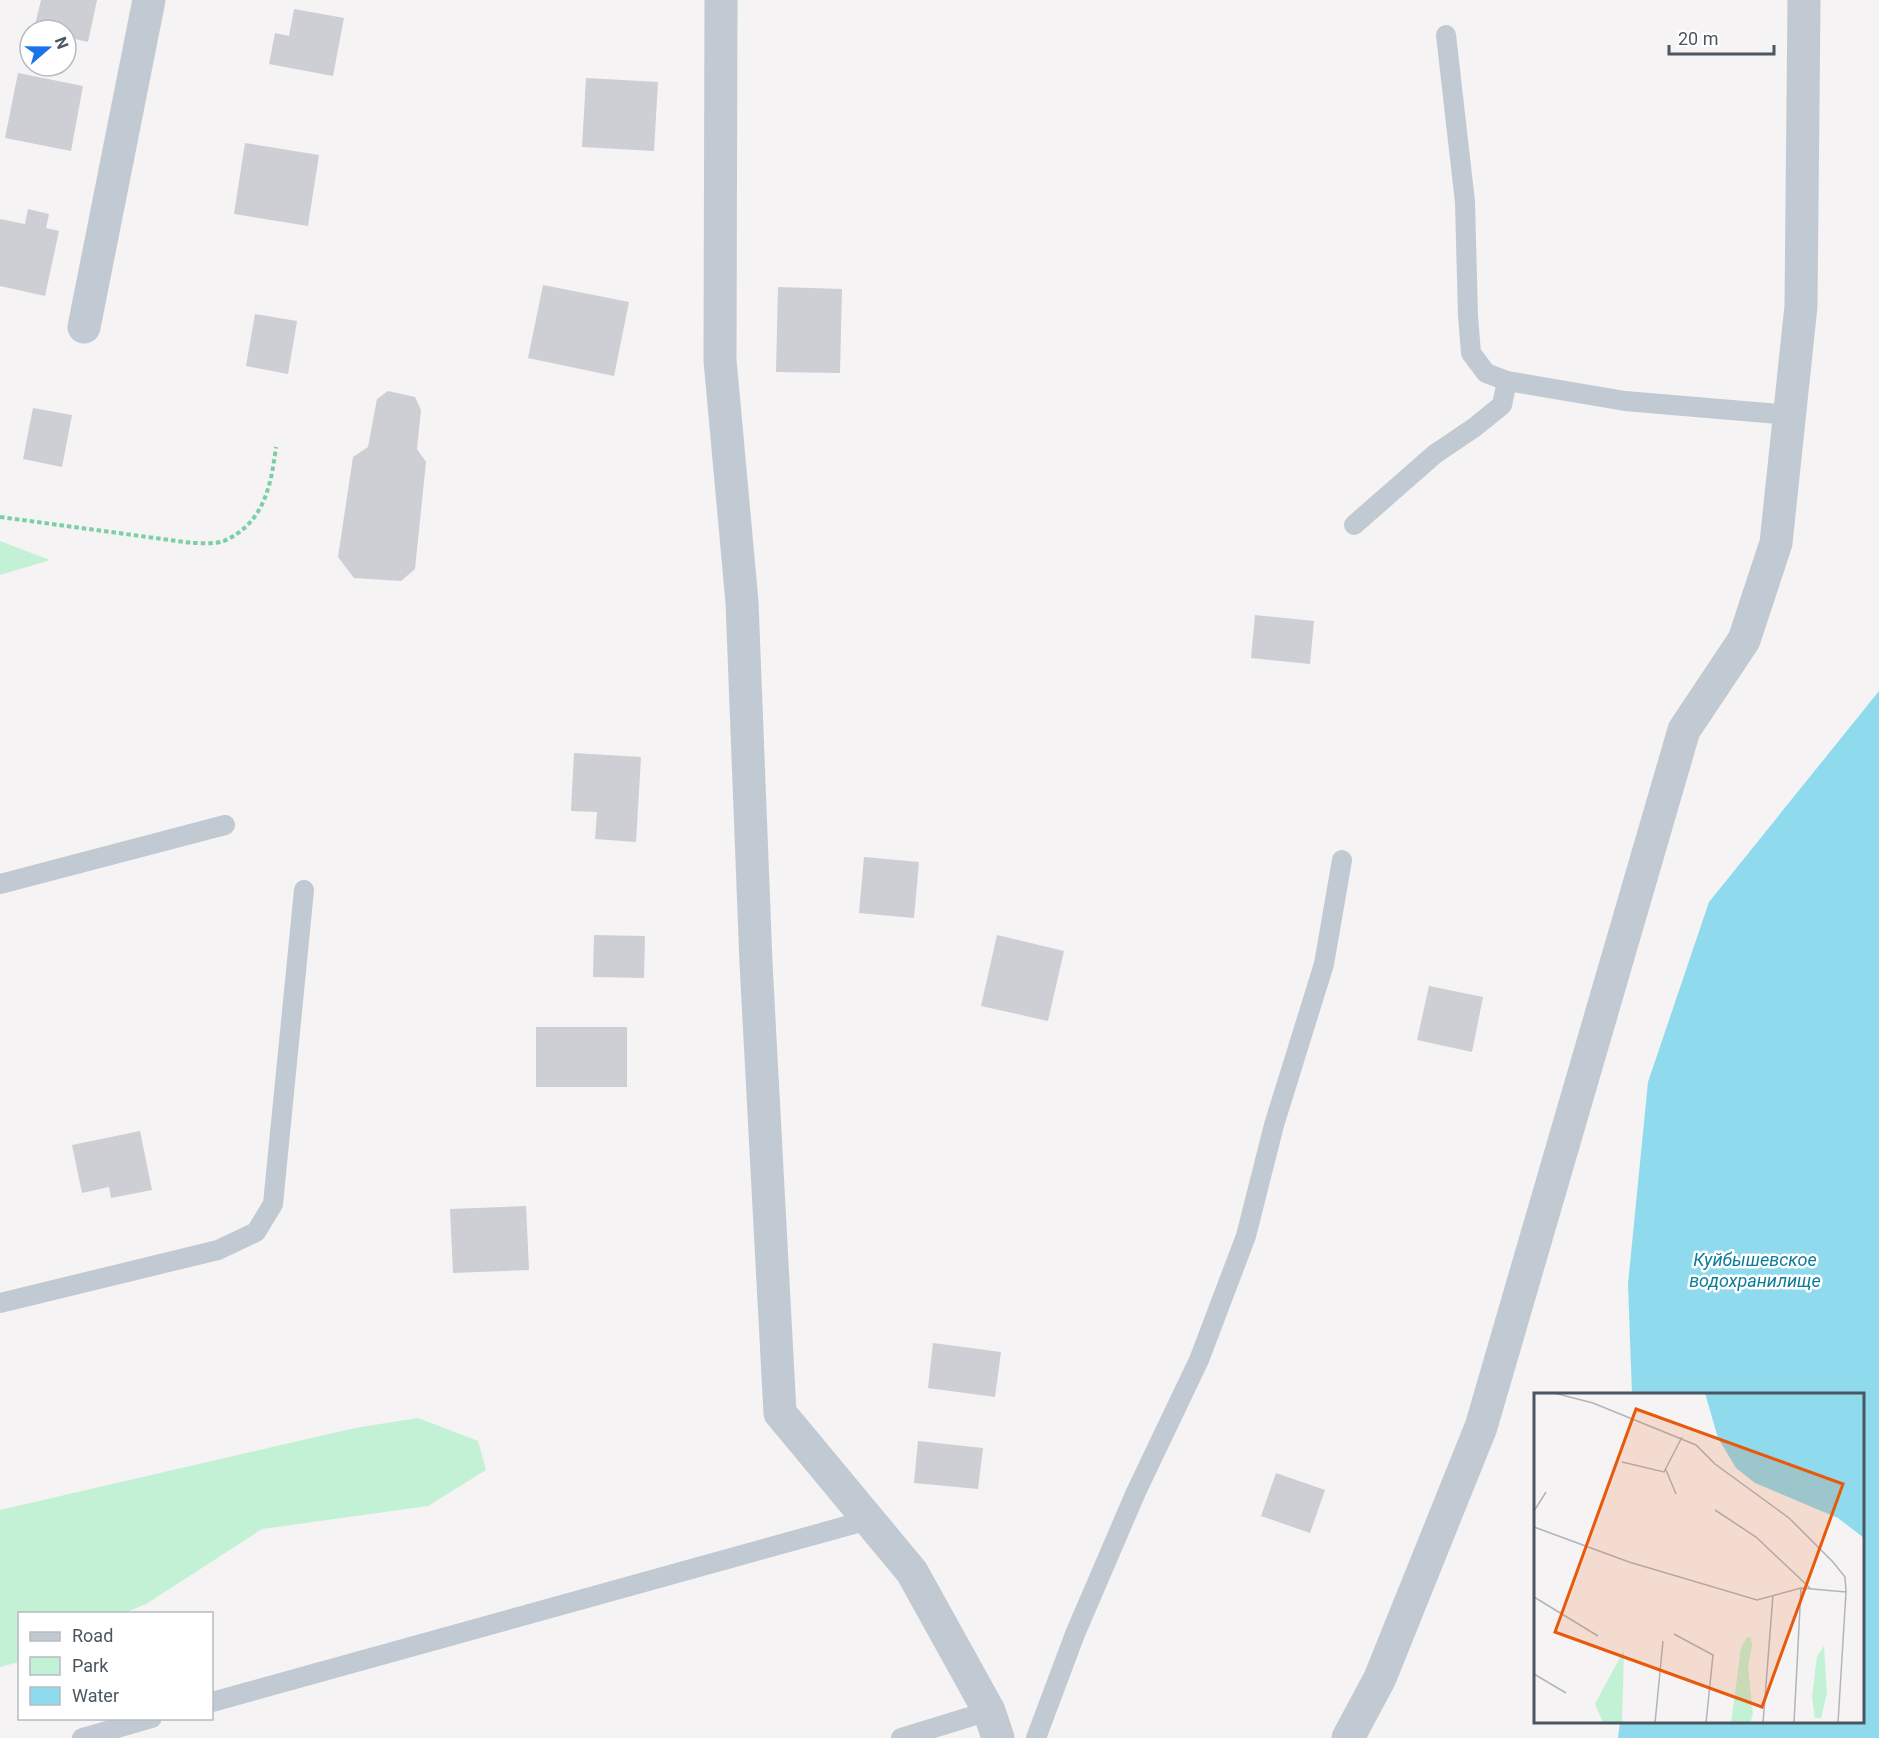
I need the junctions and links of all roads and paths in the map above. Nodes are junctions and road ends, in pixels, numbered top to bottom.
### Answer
1 (149, 0) edge
2 (721, 0) edge
3 (1804, 0) edge
4 (1446, 35) dead end
5 (84, 327) dead end
6 (1507, 381) junction
7 (1790, 415) junction
8 (276, 447) dead end
9 (0, 517) edge
10 (1354, 525) dead end
11 (225, 825) dead end
12 (1342, 860) dead end
13 (0, 884) edge
14 (304, 890) dead end
15 (0, 1303) edge
16 (868, 1520) junction
17 (213, 1702) edge
18 (148, 1720) edge
19 (994, 1725) edge
20 (82, 1738) edge
21 (901, 1738) edge
22 (1035, 1738) edge
23 (1348, 1738) edge

1 - 5 street
2 - 16 street
3 - 7 street
4 - 6 lane
6 - 7 lane
6 - 10 lane
7 - 23 street
8 - 9 path
11 - 13 lane
12 - 22 lane
14 - 15 lane
16 - 17 lane
16 - 19 street
18 - 20 lane
19 - 21 lane

